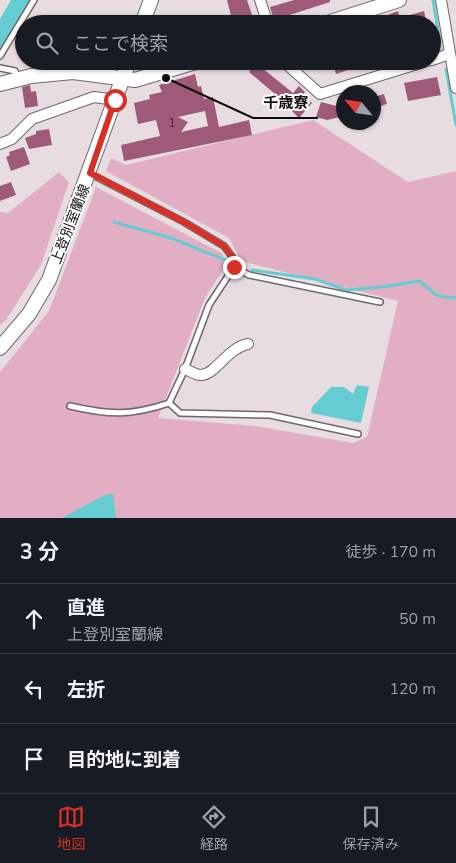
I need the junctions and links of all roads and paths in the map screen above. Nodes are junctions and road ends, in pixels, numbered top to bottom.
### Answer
1 (34, 0) edge
2 (151, 0) edge
3 (260, 0) edge
4 (399, 0) edge
5 (440, 0) edge
6 (25, 15) edge
7 (145, 15) edge
8 (265, 15) edge
9 (352, 15) edge
10 (15, 31) edge
11 (449, 54) junction
12 (0, 56) edge
13 (441, 57) edge
14 (0, 68) edge
15 (125, 70) edge
16 (169, 70) edge
17 (293, 70) edge
18 (398, 70) edge
19 (18, 78) junction
20 (122, 78) junction
21 (0, 84) edge
22 (456, 88) edge
23 (115, 100) junction
24 (0, 144) edge
25 (90, 173) junction
26 (234, 267) junction
27 (380, 302) dead end
28 (248, 344) dead end
29 (0, 348) edge
30 (185, 370) junction
31 (169, 403) junction
32 (70, 406) dead end
33 (358, 434) dead end

1 - 6 lane
2 - 7 main road
3 - 8 street
4 - 9 main road
5 - 11 street
10 - 12 lane
11 - 13 street
11 - 22 street
14 - 19 lane
15 - 20 main road, 上登別室蘭線
16 - 20 main road
17 - 18 street
19 - 20 main road
19 - 21 main road
20 - 23 main road, 上登別室蘭線
23 - 24 street
23 - 25 main road, 上登別室蘭線
25 - 26 lane
25 - 29 main road, 上登別室蘭線
26 - 27 lane
26 - 30 lane
28 - 30 street
30 - 31 lane
31 - 32 lane
31 - 33 lane

